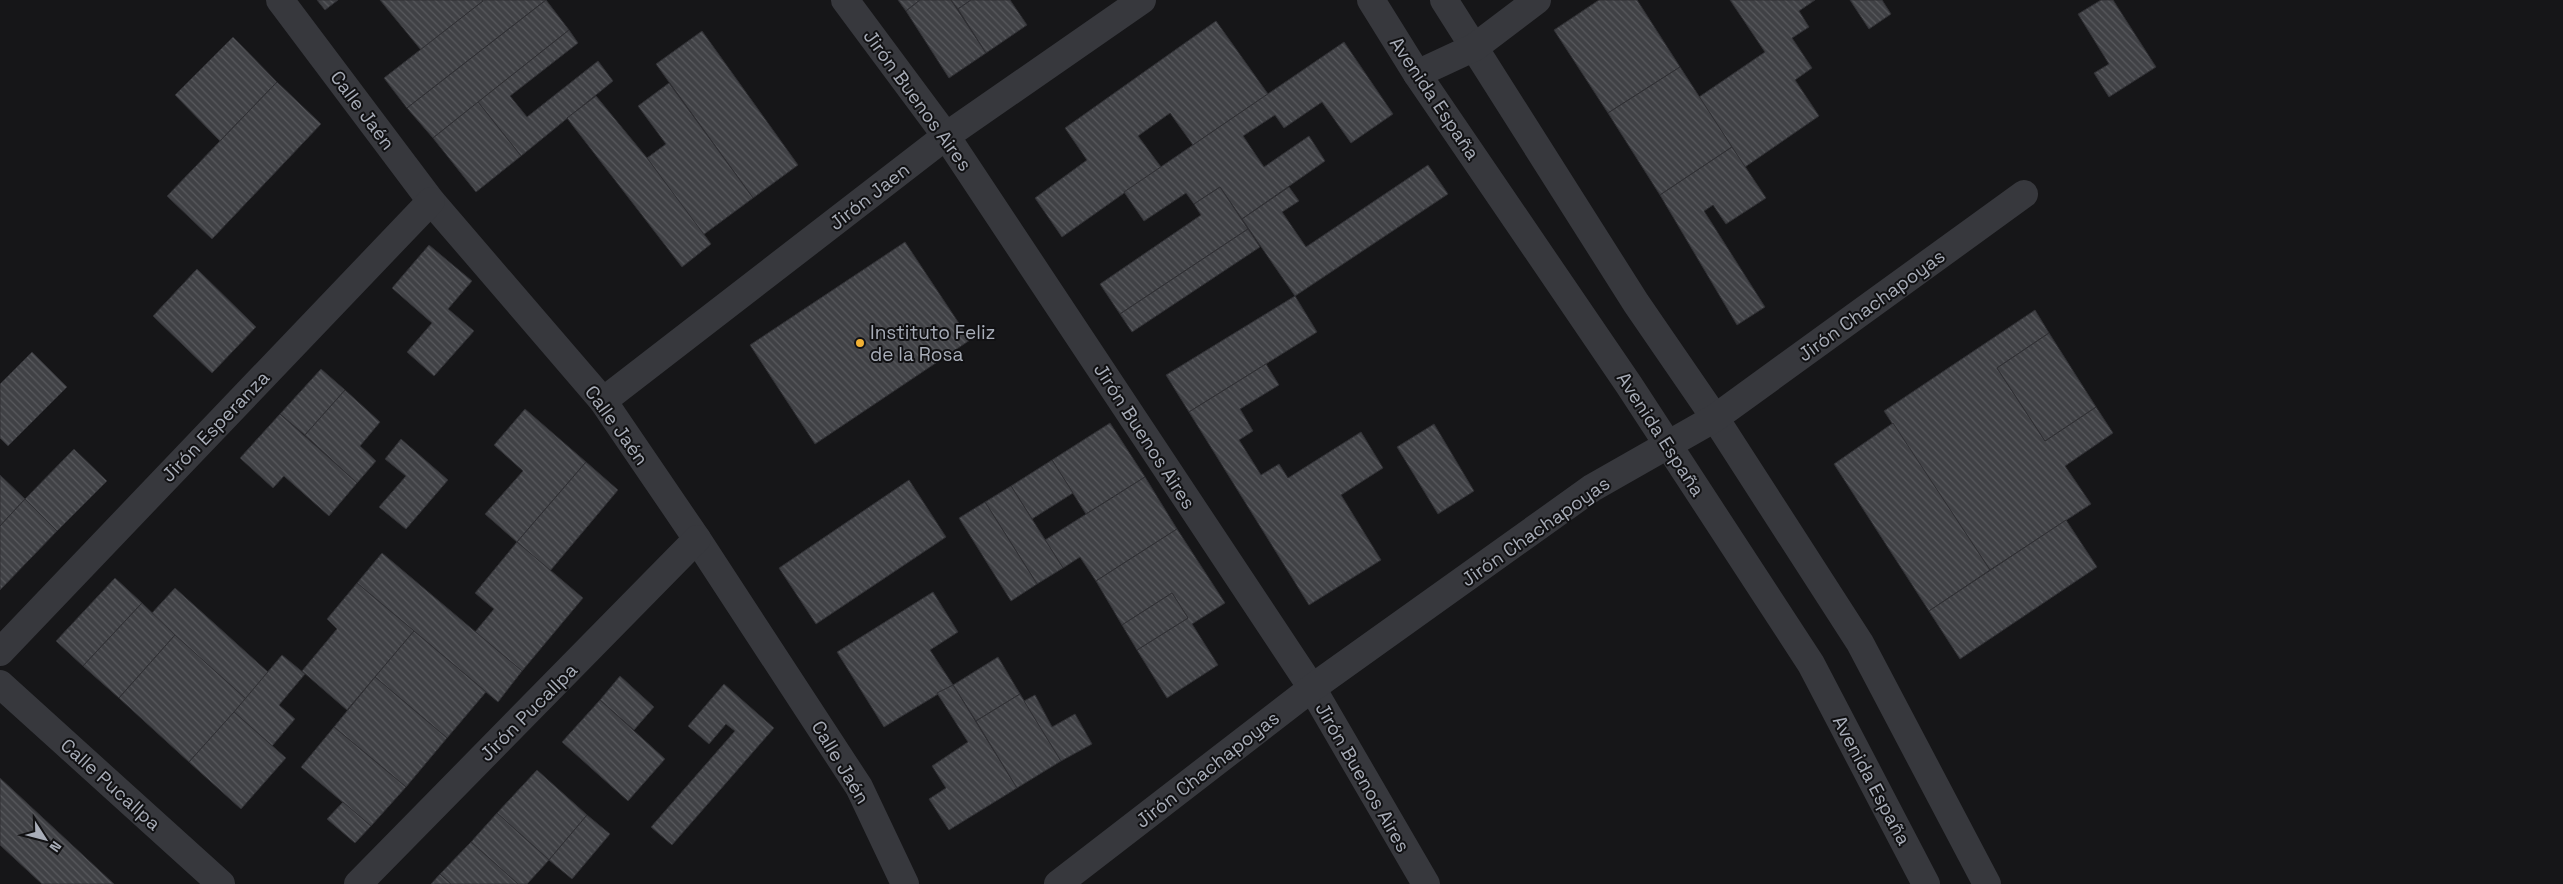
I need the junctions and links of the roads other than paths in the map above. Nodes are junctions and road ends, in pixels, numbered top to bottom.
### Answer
1 (280, 0) edge
2 (845, 0) edge
3 (1142, 0) edge
4 (1371, 0) edge
5 (1444, 0) edge
6 (1536, 0) edge
7 (1475, 47) junction
8 (1417, 74) junction
9 (946, 136) junction
10 (2024, 194) dead end
11 (431, 201) junction
12 (603, 401) junction
13 (1715, 418) junction
14 (1668, 444) junction
15 (698, 539) junction
16 (0, 652) edge
17 (0, 684) edge
18 (1312, 688) junction
19 (221, 884) edge
20 (358, 884) edge
21 (905, 884) edge
22 (1058, 884) edge
23 (1426, 884) edge
24 (1926, 884) edge
25 (1987, 884) edge

1 - 11 street, Calle Jaén
2 - 9 street, Jirón Buenos Aires
3 - 9 street, Jirón Jaen
4 - 8 street, Avenida España
5 - 7 street
6 - 7 street
7 - 8 street
7 - 13 street
8 - 14 street, Avenida España
9 - 12 street, Jirón Jaen
9 - 18 street, Jirón Buenos Aires
10 - 13 street, Jirón Chachapoyas
11 - 12 street, Calle Jaén
11 - 16 street, Jirón Esperanza
12 - 15 street, Calle Jaén
13 - 14 street, Jirón Chachapoyas
13 - 25 street
14 - 18 street, Jirón Chachapoyas
14 - 24 street, Avenida España
15 - 20 street, Jirón Pucallpa
15 - 21 street, Calle Jaén
17 - 19 street, Calle Pucallpa
18 - 22 street, Jirón Chachapoyas
18 - 23 street, Jirón Buenos Aires

